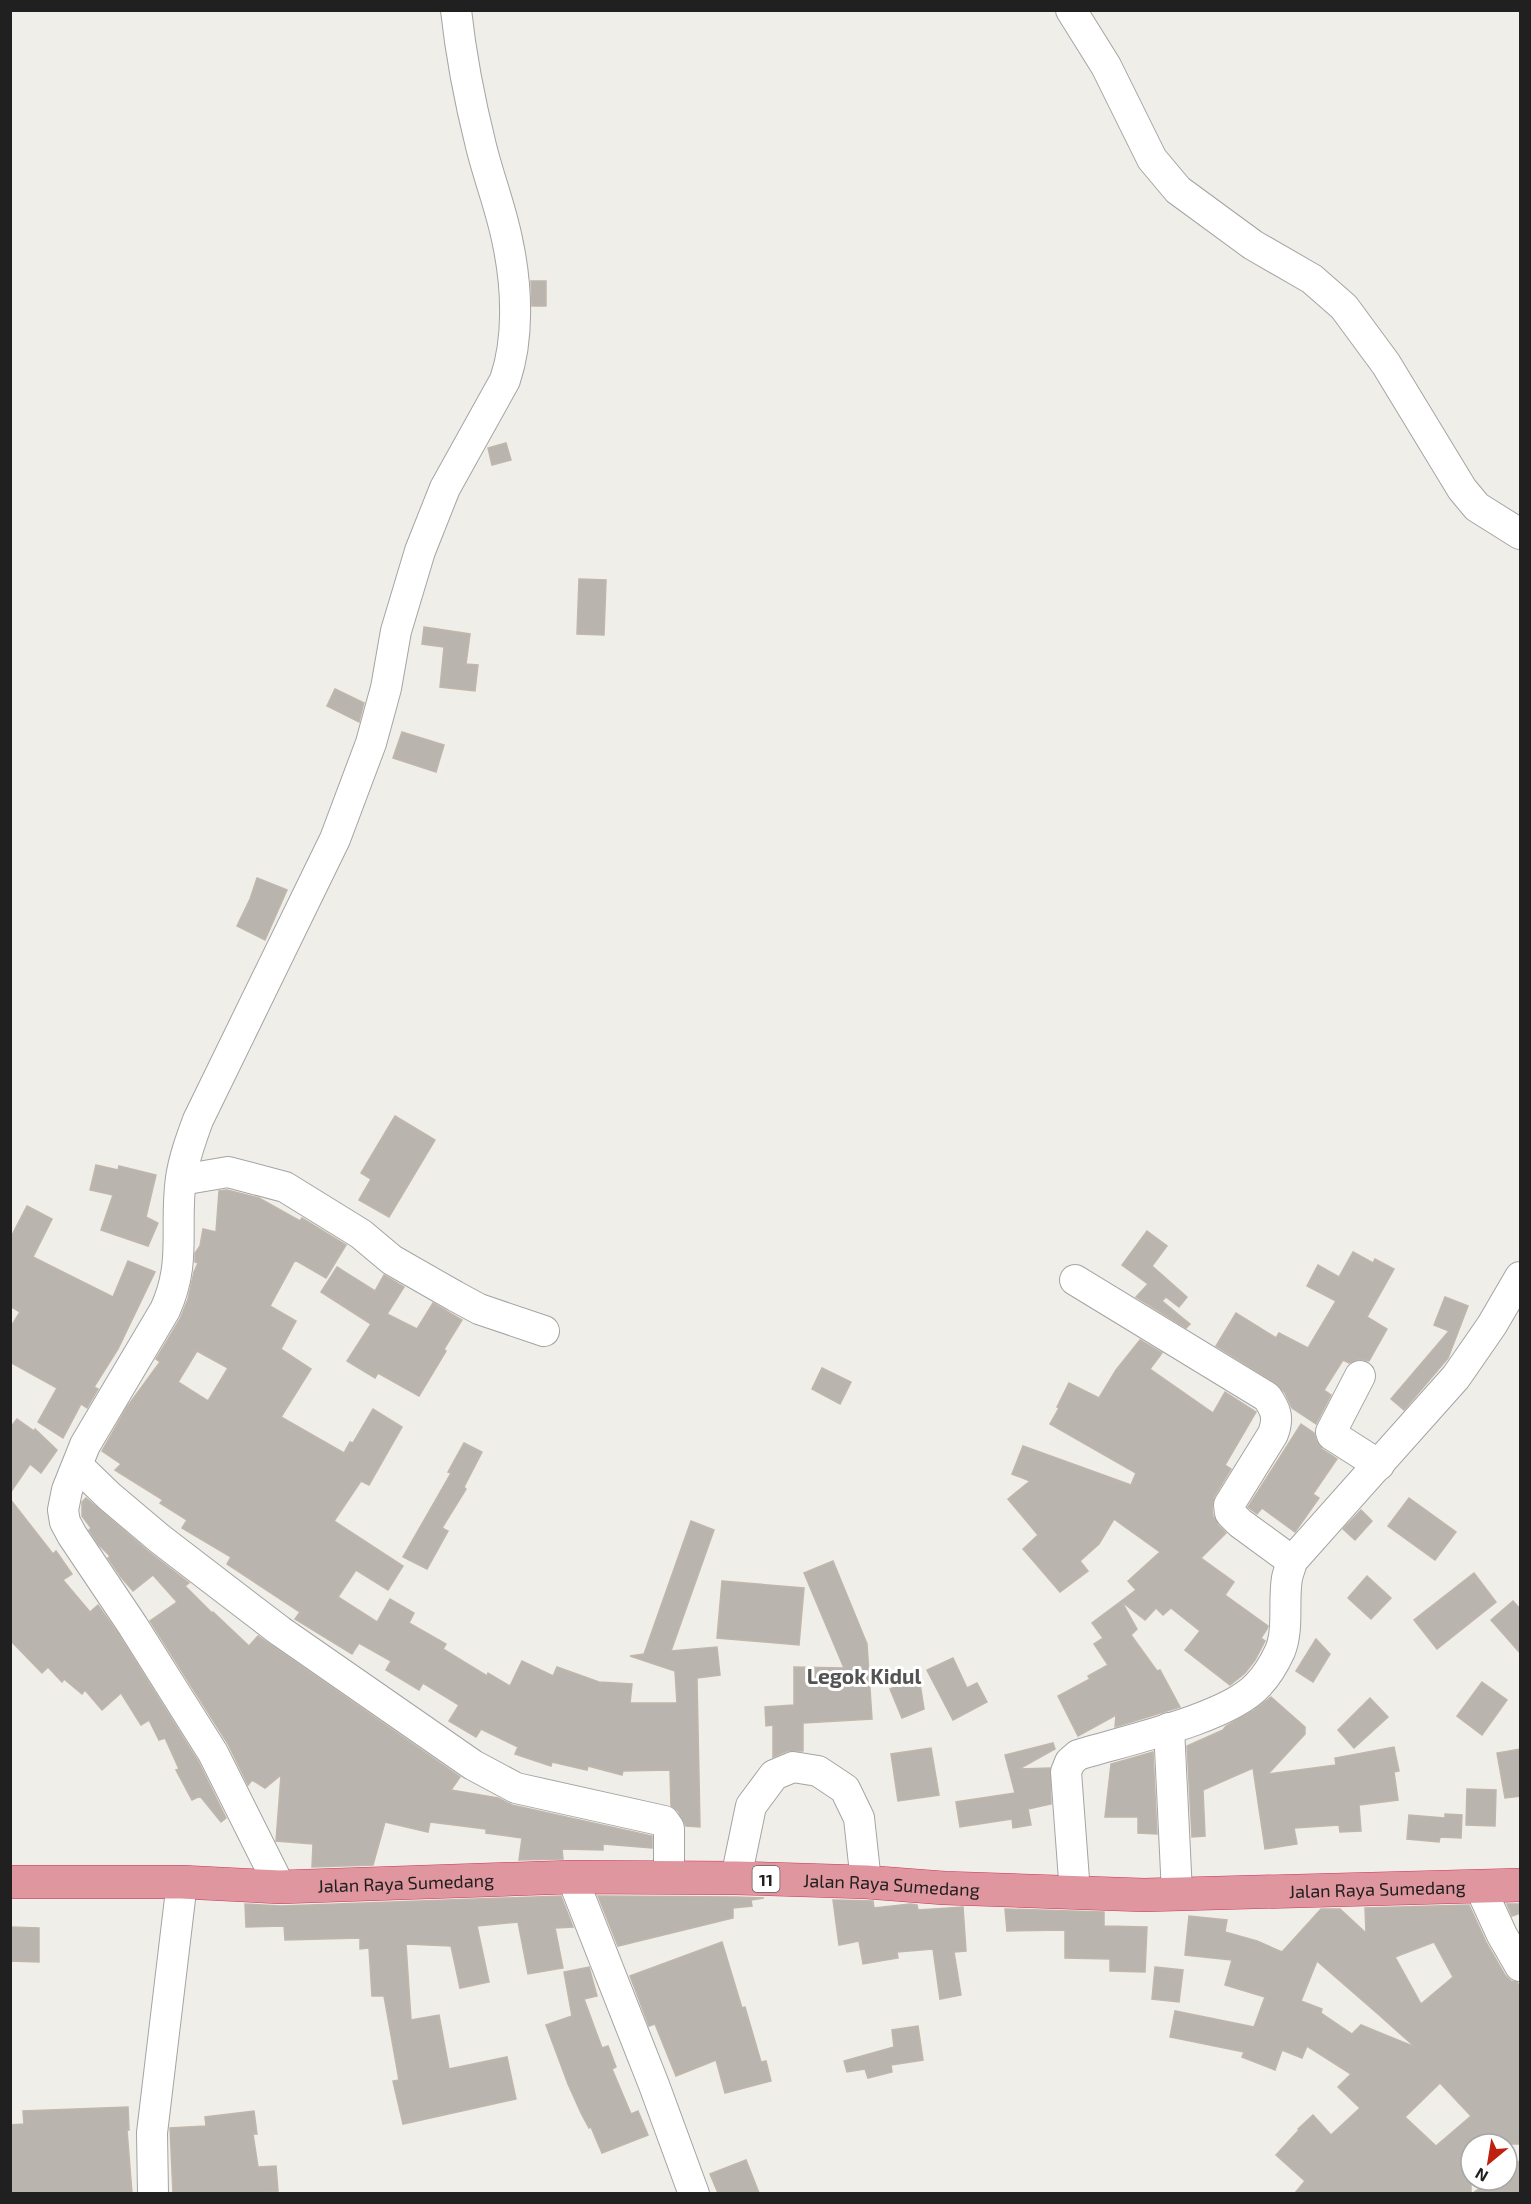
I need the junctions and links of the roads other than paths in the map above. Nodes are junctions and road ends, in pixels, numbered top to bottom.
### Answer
1 (456, 10) edge
2 (1071, 10) edge
3 (1521, 534) edge
4 (181, 1179) junction
5 (1521, 1278) edge
6 (1075, 1280) dead end
7 (544, 1331) dead end
8 (1360, 1376) dead end
9 (1378, 1465) junction
10 (78, 1466) junction
11 (1292, 1561) junction
12 (1169, 1728) junction
13 (572, 1877) junction
14 (669, 1877) junction
15 (736, 1878) junction
16 (10, 1882) edge
17 (182, 1882) junction
18 (866, 1882) junction
19 (1521, 1885) edge
20 (280, 1887) junction
21 (1480, 1887) junction
22 (1075, 1893) junction
23 (1177, 1893) junction
24 (1521, 1965) edge
25 (153, 2193) edge
26 (694, 2193) edge

1 - 4 street
2 - 3 street
4 - 7 street
4 - 10 street
5 - 9 street
6 - 11 street
8 - 9 street
9 - 11 street
10 - 14 street
10 - 20 street
11 - 12 street
12 - 22 street
12 - 23 street
13 - 14 highway, Jalan Raya Sumedang / 11
13 - 20 highway, Jalan Raya Sumedang / 11
13 - 26 street
14 - 15 highway, Jalan Raya Sumedang / 11
15 - 18 highway, Jalan Raya Sumedang / 11
15 - 18 street
16 - 17 highway, Jalan Raya Sumedang / 11
17 - 20 highway, Jalan Raya Sumedang / 11
17 - 25 street
18 - 22 highway, Jalan Raya Sumedang / 11
19 - 21 highway, Jalan Raya Sumedang / 11
21 - 23 highway, Jalan Raya Sumedang / 11
21 - 24 street
22 - 23 highway, Jalan Raya Sumedang / 11

